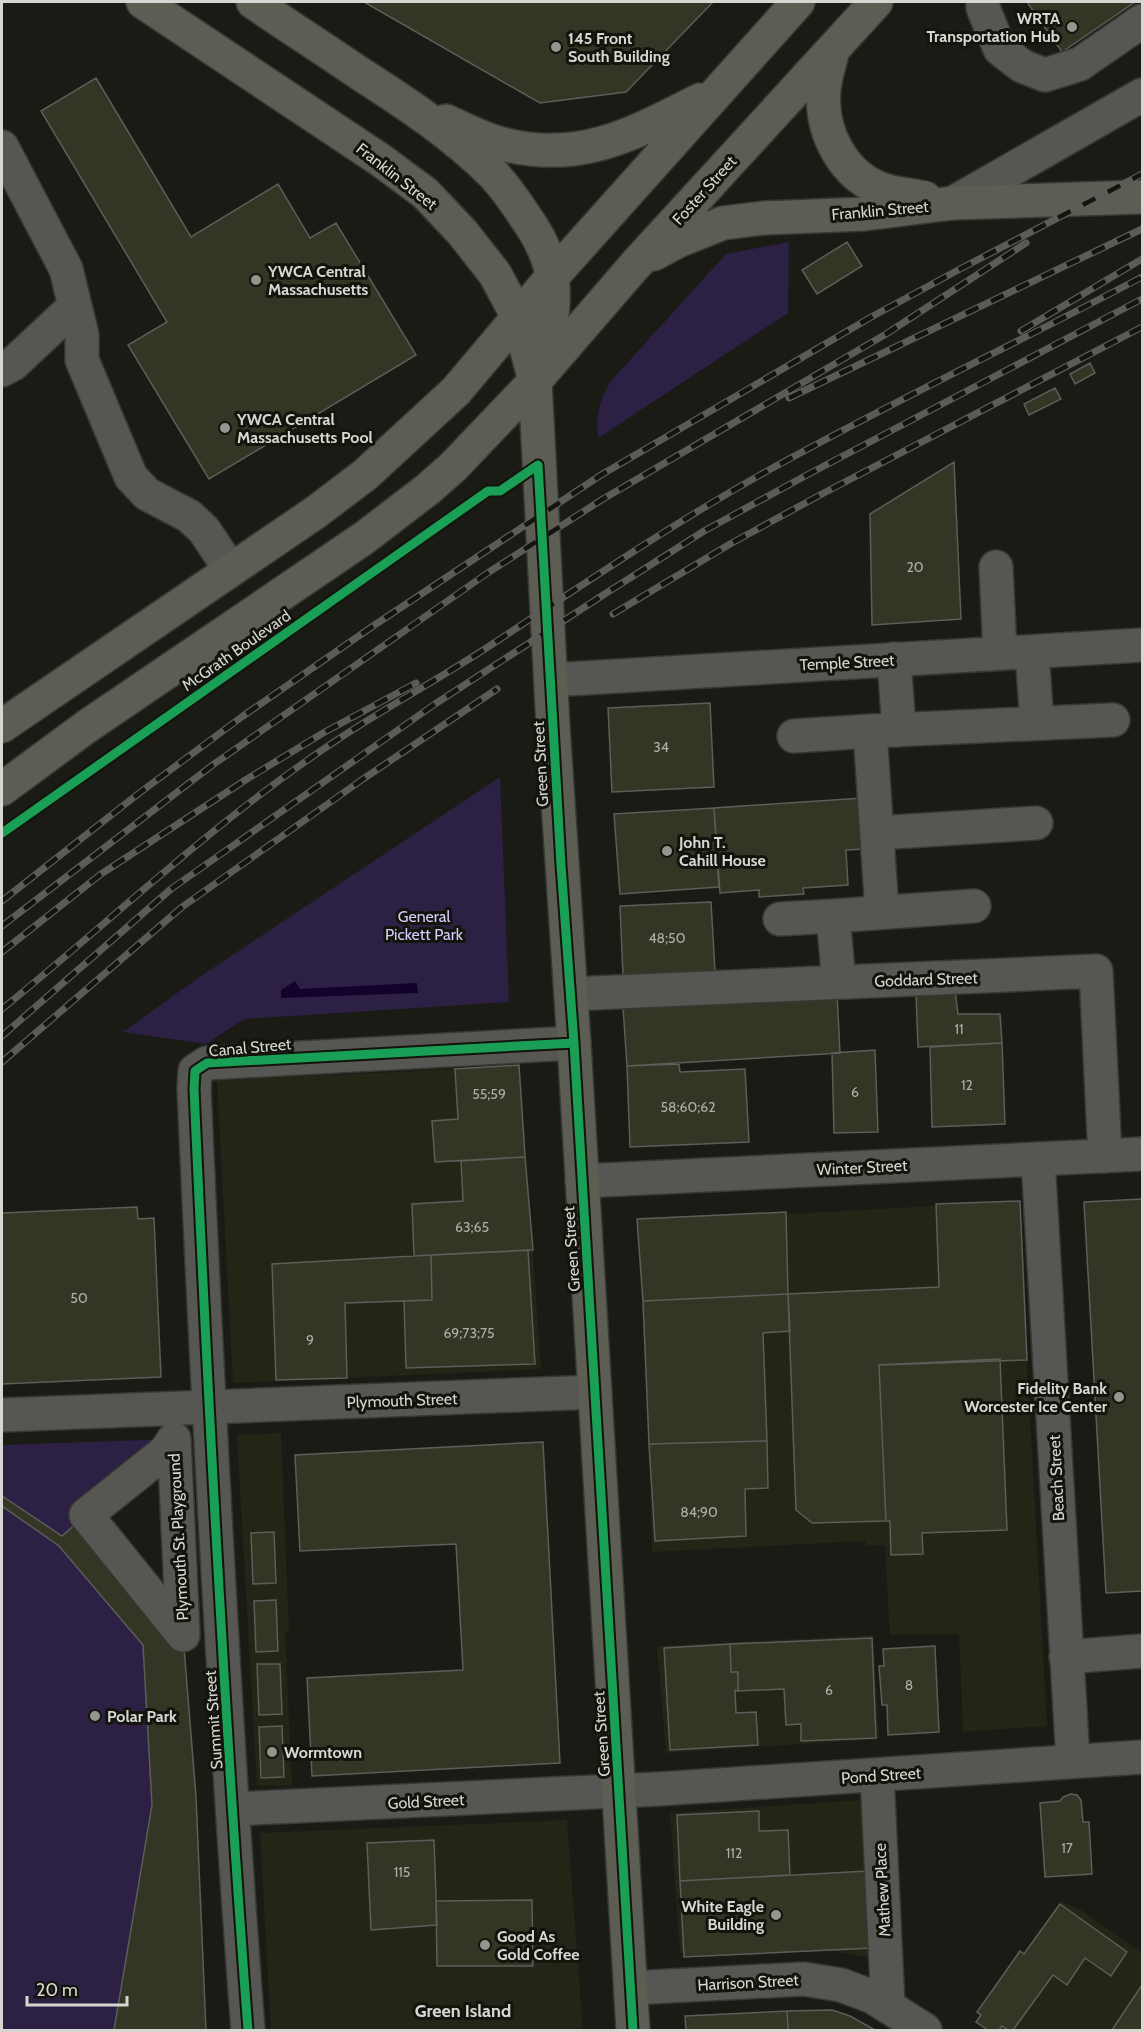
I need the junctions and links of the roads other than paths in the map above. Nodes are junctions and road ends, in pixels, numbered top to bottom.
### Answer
1 (143, 2) edge
2 (253, 2) edge
3 (798, 2) edge
4 (876, 2) edge
5 (984, 2) edge
6 (1143, 21) edge
7 (833, 48) junction
8 (717, 91) junction
9 (1143, 94) edge
10 (411, 107) junction
11 (2, 147) edge
12 (1143, 197) edge
13 (953, 203) junction
14 (637, 263) junction
15 (552, 277) junction
16 (75, 306) junction
17 (518, 317) junction
18 (2, 370) edge
19 (535, 381) junction
20 (996, 567) dead end
21 (230, 569) junction
22 (1143, 645) edge
23 (1016, 652) junction
24 (894, 659) junction
25 (550, 680) junction
26 (1113, 720) dead end
27 (1037, 723) junction
28 (2, 726) edge
29 (884, 730) junction
30 (794, 736) dead end
31 (2, 789) edge
32 (1036, 823) dead end
33 (877, 833) junction
34 (974, 906) dead end
35 (882, 912) junction
36 (833, 916) junction
37 (780, 918) dead end
38 (839, 982) junction
39 (571, 994) junction
40 (574, 1043) junction
41 (1143, 1154) edge
42 (1105, 1156) junction
43 (1038, 1159) junction
44 (582, 1181) junction
45 (595, 1392) junction
46 (208, 1408) junction
47 (2, 1415) edge
48 (86, 1515) joint
49 (1143, 1651) edge
50 (1066, 1657) junction
51 (1143, 1756) edge
52 (1073, 1761) junction
53 (877, 1775) junction
54 (620, 1790) junction
55 (233, 1809) junction
56 (631, 1988) junction
57 (888, 2006) junction
58 (248, 2031) edge
59 (633, 2031) edge
60 (925, 2031) edge

1 - 17 main road, Franklin Street
2 - 10 main road
3 - 8 main road
4 - 7 main road, Foster Street
5 - 6 street
7 - 13 main road, Franklin Street
7 - 14 main road, Foster Street
8 - 10 main road
8 - 15 main road
9 - 13 street
10 - 15 main road
11 - 16 street
12 - 13 main road, Franklin Street
13 - 14 main road, Franklin Street
14 - 19 main road, Foster Street
15 - 17 main road
15 - 19 main road
16 - 18 street
16 - 21 street
17 - 19 main road, Franklin Street
17 - 21 main road
19 - 25 main road, Green Street
19 - 31 main road, McGrath Boulevard
20 - 23 street
21 - 28 main road
22 - 23 street, Temple Street
23 - 24 street, Temple Street
23 - 27 street
24 - 25 street, Temple Street
24 - 29 street
25 - 39 main road, Green Street
26 - 27 street
27 - 29 street
29 - 30 street
29 - 33 street
32 - 33 street
33 - 35 street
34 - 35 street
35 - 36 street
36 - 37 street
36 - 38 street
38 - 39 street, Goddard Street
38 - 42 street, Goddard Street
39 - 40 main road, Green Street
40 - 44 main road, Green Street
40 - 46 street, Canal Street
41 - 42 street, Winter Street
42 - 43 street, Winter Street
43 - 44 street, Winter Street
43 - 50 street, Beach Street
44 - 45 main road, Green Street
45 - 46 street, Plymouth Street
45 - 54 main road, Green Street
46 - 47 street, Plymouth Street
46 - 55 street, Summit Street
48 - 48 street, Plymouth St. Playground
49 - 50 street
50 - 52 street, Beach Street
51 - 52 street, Pond Street
52 - 53 street, Pond Street
53 - 54 street, Pond Street
53 - 57 street, Mathew Place
54 - 55 street, Gold Street
54 - 56 main road, Green Street
55 - 58 street, Summit Street
56 - 57 street, Harrison Street
56 - 59 main road, Green Street
57 - 60 street, Harrison Street

